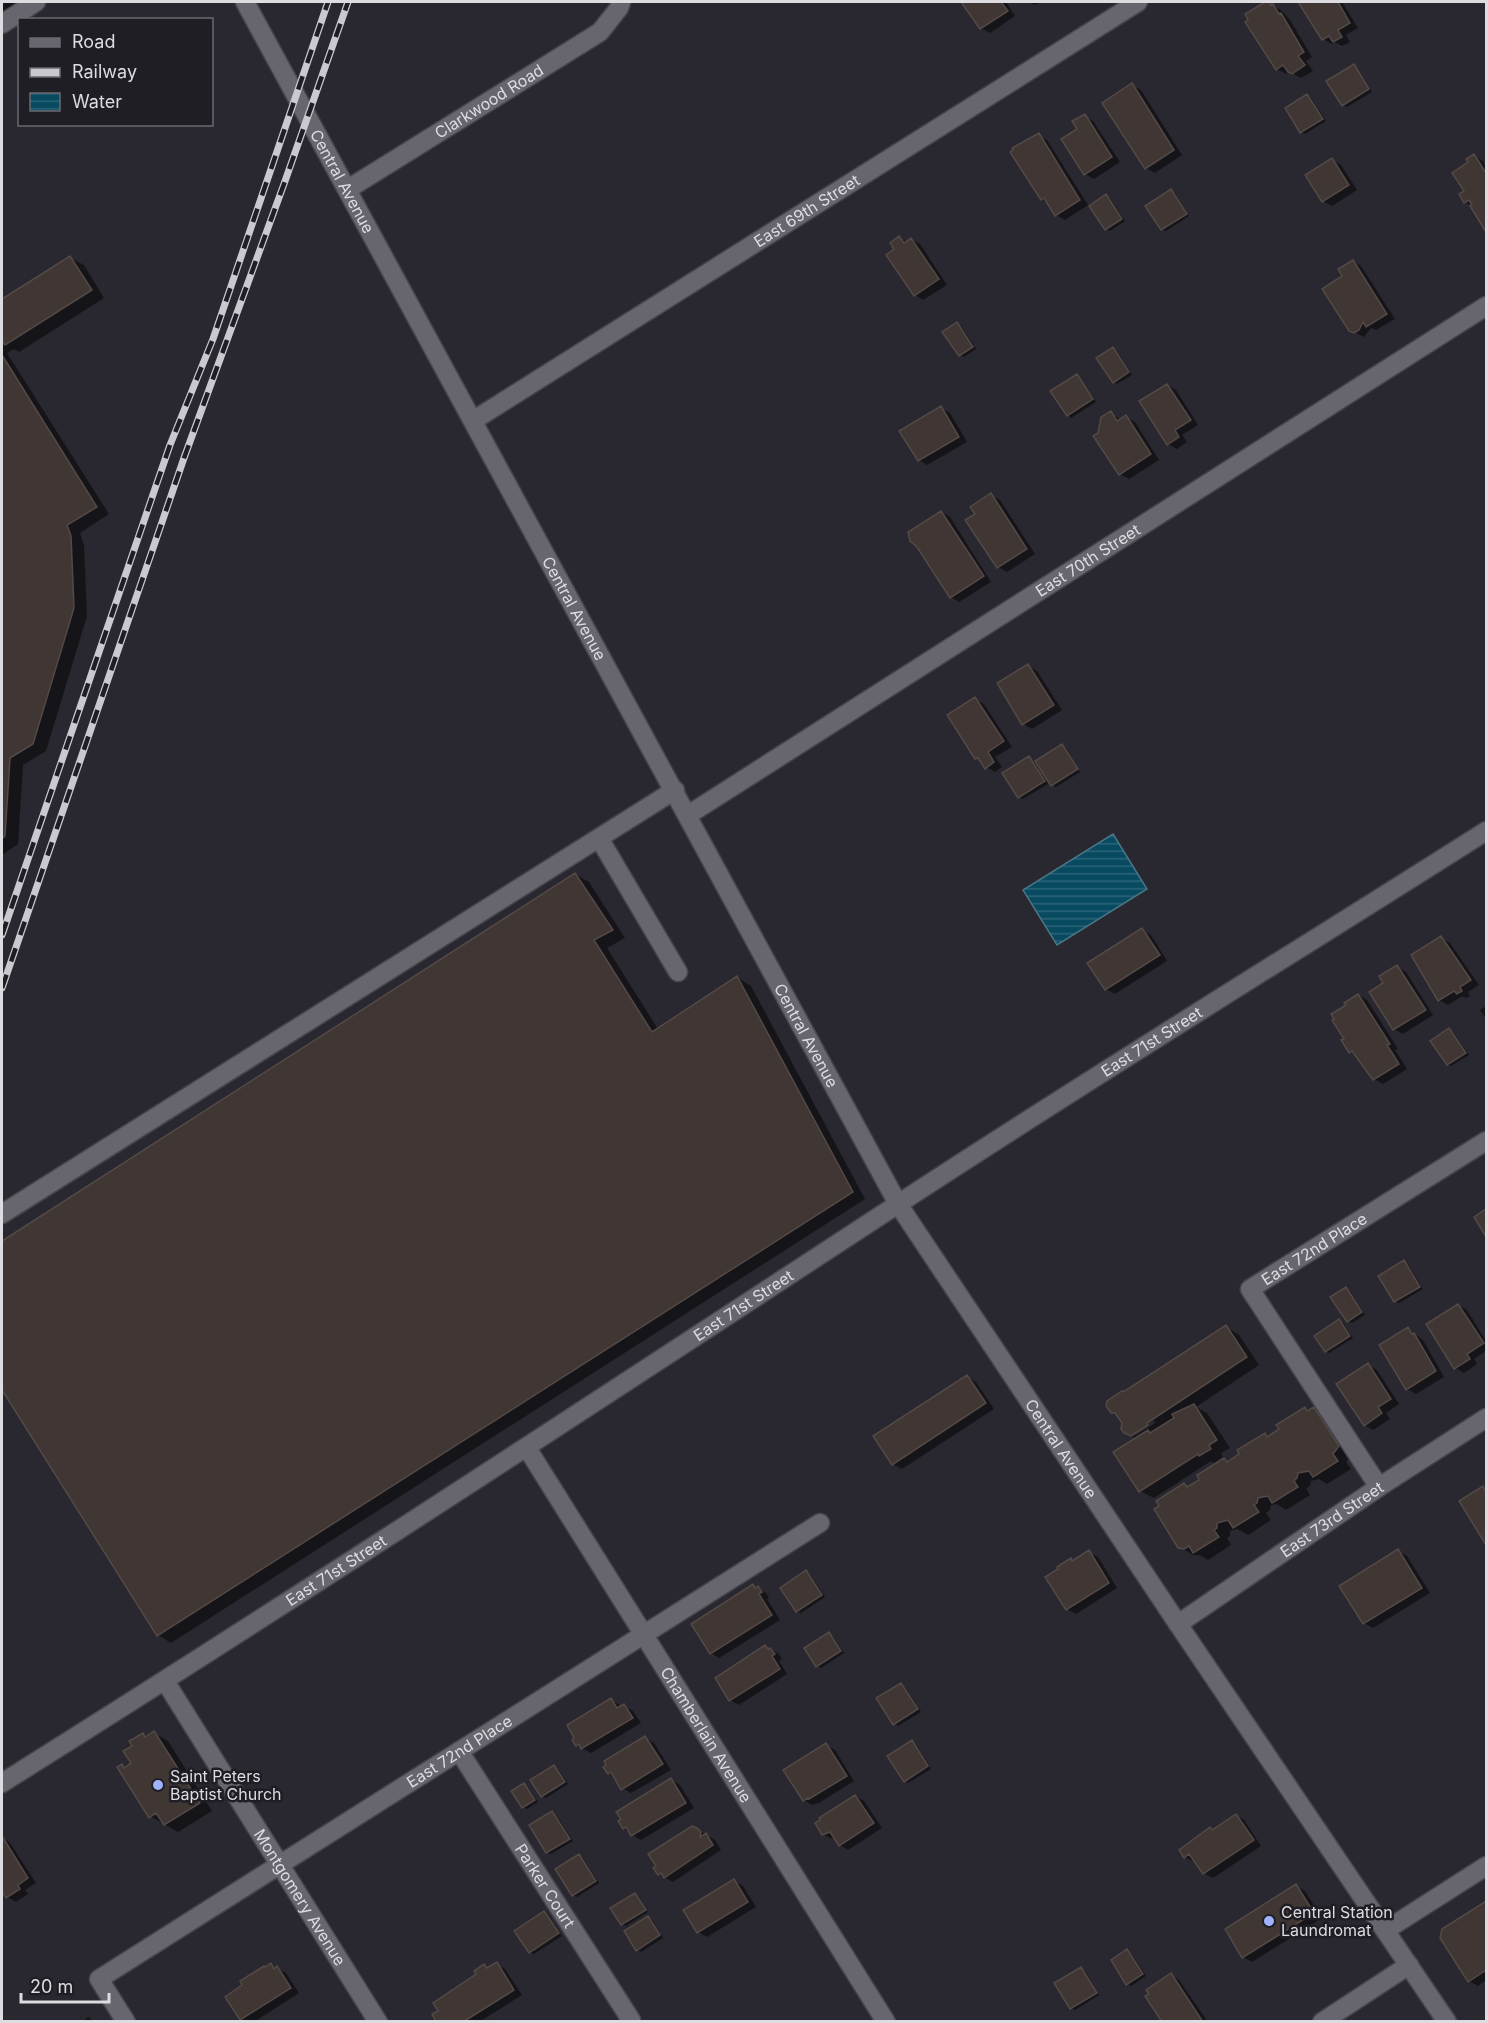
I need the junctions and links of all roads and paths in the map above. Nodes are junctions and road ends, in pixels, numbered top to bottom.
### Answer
1 (36, 2) edge
2 (245, 2) edge
3 (621, 2) edge
4 (1138, 2) edge
5 (2, 24) edge
6 (348, 189) junction
7 (1486, 306) edge
8 (474, 420) junction
9 (675, 789) junction
10 (688, 815) junction
11 (1486, 831) edge
12 (598, 838) junction
13 (678, 972) dead end
14 (1486, 1141) edge
15 (898, 1204) junction
16 (2, 1214) edge
17 (1486, 1418) edge
18 (527, 1448) junction
19 (1379, 1487) junction
20 (820, 1523) dead end
21 (1178, 1624) junction
22 (643, 1634) junction
23 (165, 1681) junction
24 (459, 1751) junction
25 (2, 1783) edge
26 (280, 1864) junction
27 (1486, 1866) edge
28 (1386, 1930) junction
29 (1409, 1965) junction
30 (631, 2020) edge
31 (126, 2022) edge
32 (378, 2022) edge
33 (886, 2022) edge
34 (1322, 2022) edge
35 (1447, 2022) edge

1 - 5 street
2 - 6 street, Central Avenue
3 - 6 street, Clarkwood Road
4 - 8 street, East 69th Street
6 - 8 street, Central Avenue
7 - 10 street, East 70th Street
8 - 9 street, Central Avenue
9 - 10 street, Central Avenue
9 - 12 street
10 - 15 street, Central Avenue
11 - 15 street, East 71st Street
12 - 13 street
12 - 16 street
14 - 19 street, East 72nd Place
15 - 18 street, East 71st Street
15 - 21 street, Central Avenue
17 - 19 street, East 73rd Street
18 - 22 street, Chamberlain Avenue
18 - 23 street, East 71st Street
19 - 21 street, East 73rd Street
20 - 22 street, East 72nd Place
21 - 28 street, Central Avenue
22 - 24 street, East 72nd Place
22 - 33 street, Chamberlain Avenue
23 - 25 street, East 71st Street
23 - 26 street, Montgomery Avenue
24 - 26 street, East 72nd Place
24 - 30 street, Parker Court
26 - 31 street, East 72nd Place
26 - 32 street, Montgomery Avenue
27 - 28 street
28 - 29 street, Central Avenue
29 - 34 street
29 - 35 street, Central Avenue

